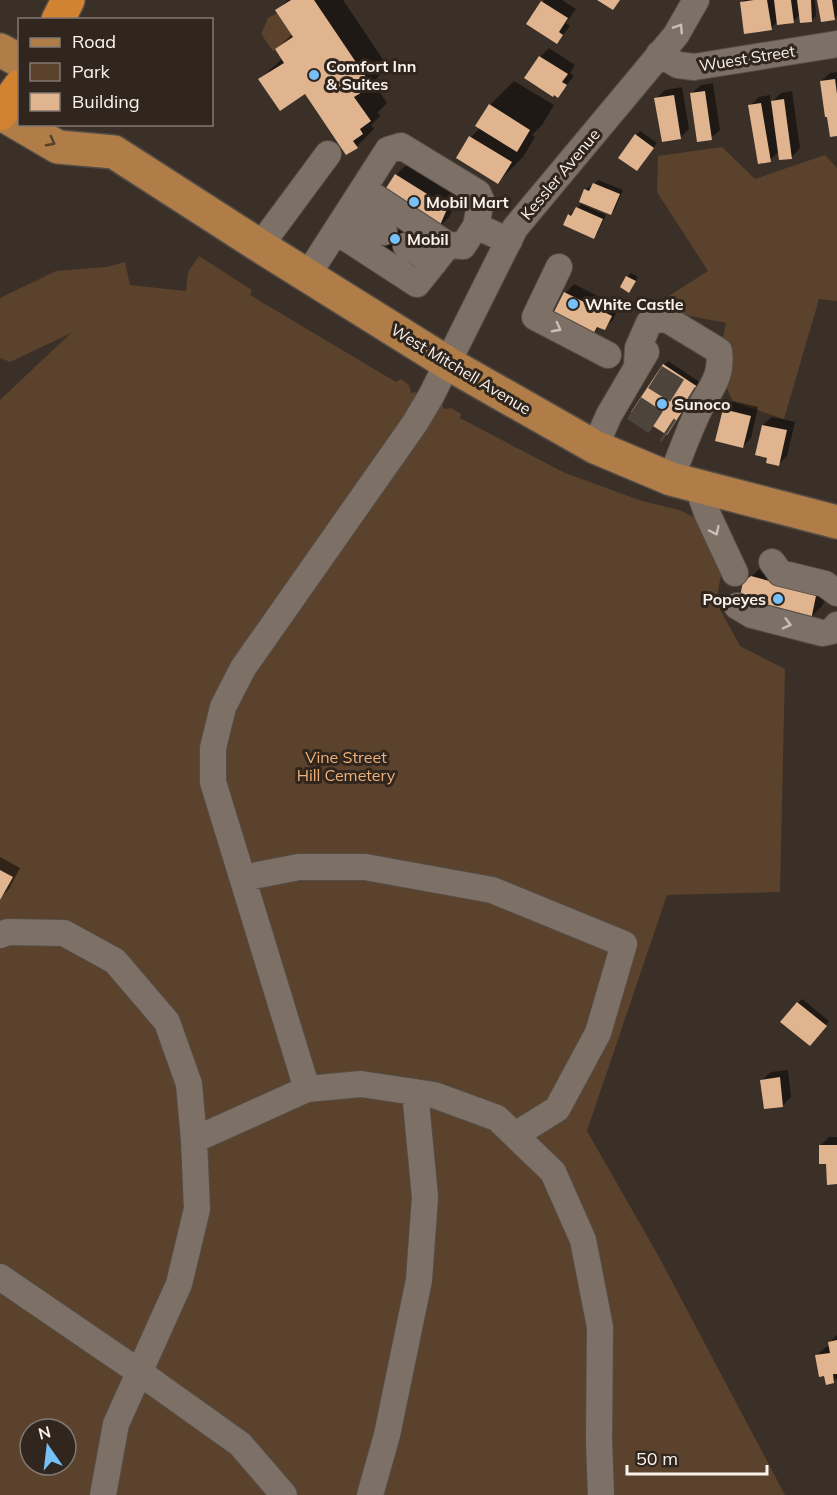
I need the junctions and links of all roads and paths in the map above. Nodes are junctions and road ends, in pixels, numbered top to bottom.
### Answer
1 (68, 0) edge
2 (696, 0) edge
3 (59, 18) edge
4 (837, 44) edge
5 (0, 50) edge
6 (659, 54) junction
7 (18, 60) edge
8 (18, 89) edge
9 (0, 113) edge
10 (18, 124) edge
11 (22, 126) edge
12 (107, 138) edge
13 (328, 153) dead end
14 (357, 199) junction
15 (476, 226) junction
16 (337, 232) junction
17 (384, 232) dead end
18 (508, 242) junction
19 (260, 246) junction
20 (406, 246) dead end
21 (441, 254) junction
22 (559, 267) dead end
23 (307, 276) junction
24 (608, 355) dead end
25 (449, 364) junction
26 (595, 447) junction
27 (685, 483) junction
28 (837, 522) edge
29 (772, 561) dead end
30 (735, 573) dead end
31 (837, 593) edge
32 (737, 606) dead end
33 (837, 625) edge
34 (243, 878) junction
35 (0, 935) edge
36 (307, 1089) junction
37 (415, 1092) junction
38 (515, 1135) junction
39 (194, 1140) junction
40 (0, 1277) edge
41 (140, 1372) junction
42 (103, 1495) edge
43 (284, 1495) edge
44 (370, 1495) edge
45 (601, 1495) edge

1 - 3 highway
6 -> 2 street, Kessler Avenue
4 - 6 street, Wuest Street
5 - 7 main road
6 - 18 street, Kessler Avenue
8 - 9 highway
9 -> 10 main road, West Mitchell Avenue
11 -> 12 main road, West Mitchell Avenue
12 - 19 main road, West Mitchell Avenue
13 - 19 street
14 - 15 street
14 - 16 street
14 - 17 street
14 - 21 street
15 - 18 street
15 - 21 street
16 - 21 street
16 - 23 street
18 - 25 street, Kessler Avenue
19 - 23 main road, West Mitchell Avenue
20 - 21 street
22 -> 24 street
23 - 25 main road, West Mitchell Avenue
25 - 26 main road, West Mitchell Avenue
25 - 34 street, Kessler Avenue
26 - 27 main road, West Mitchell Avenue
26 - 27 street
27 - 28 main road, West Mitchell Avenue
27 -> 30 street
29 - 31 street
32 -> 33 street
34 - 36 street, Kessler Avenue
34 - 38 street
35 - 39 street
36 - 37 street
36 - 39 street
37 - 38 street
37 - 44 street
38 - 45 street
39 - 41 street
40 - 41 street
41 - 42 street
41 - 43 street

